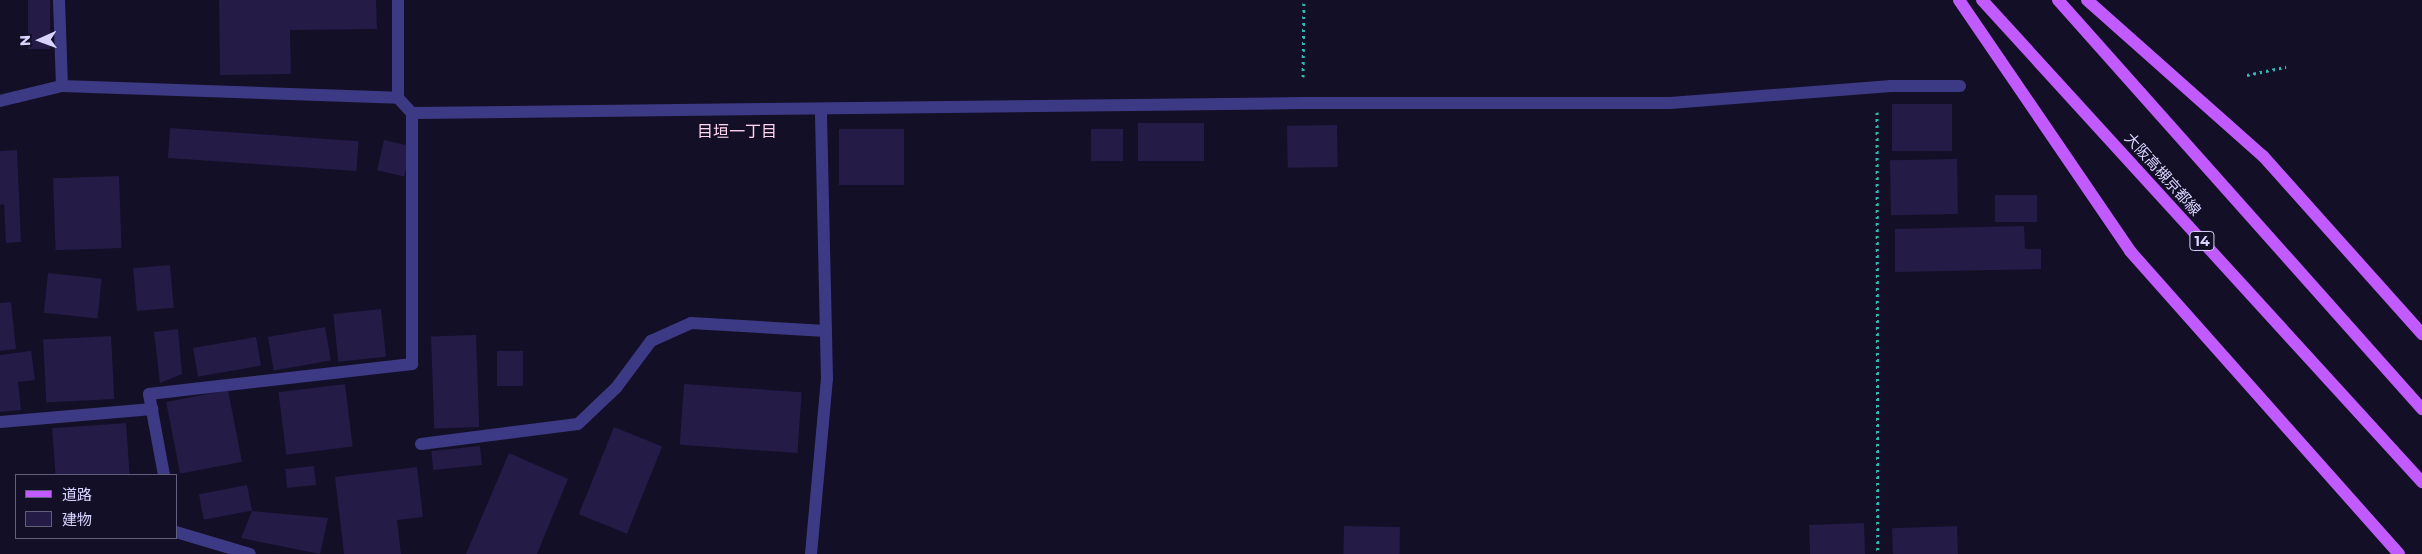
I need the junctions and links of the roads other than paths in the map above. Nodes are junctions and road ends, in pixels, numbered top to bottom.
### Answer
1 (58, 0) edge
2 (398, 0) edge
3 (1959, 0) edge
4 (1982, 0) edge
5 (2058, 0) edge
6 (2087, 0) edge
7 (62, 86) junction
8 (1960, 86) dead end
9 (398, 98) junction
10 (0, 101) edge
11 (821, 110) junction
12 (412, 113) junction
13 (826, 331) junction
14 (2422, 334) edge
15 (152, 409) junction
16 (2422, 409) edge
17 (0, 422) edge
18 (421, 444) dead end
19 (164, 474) edge
20 (2422, 482) edge
21 (178, 533) edge
22 (250, 554) edge
23 (811, 554) edge
24 (2399, 554) edge

1 - 7 street
2 - 9 street
3 - 24 main road
4 - 20 main road, 大阪高槻京都線 / 14
5 - 16 main road
6 - 14 main road
7 - 9 street
7 - 10 street
8 - 11 street
9 - 12 street
11 - 12 street
11 - 13 street
12 - 15 street
13 - 18 street
13 - 23 street
15 - 17 street
15 - 19 street
21 - 22 street

